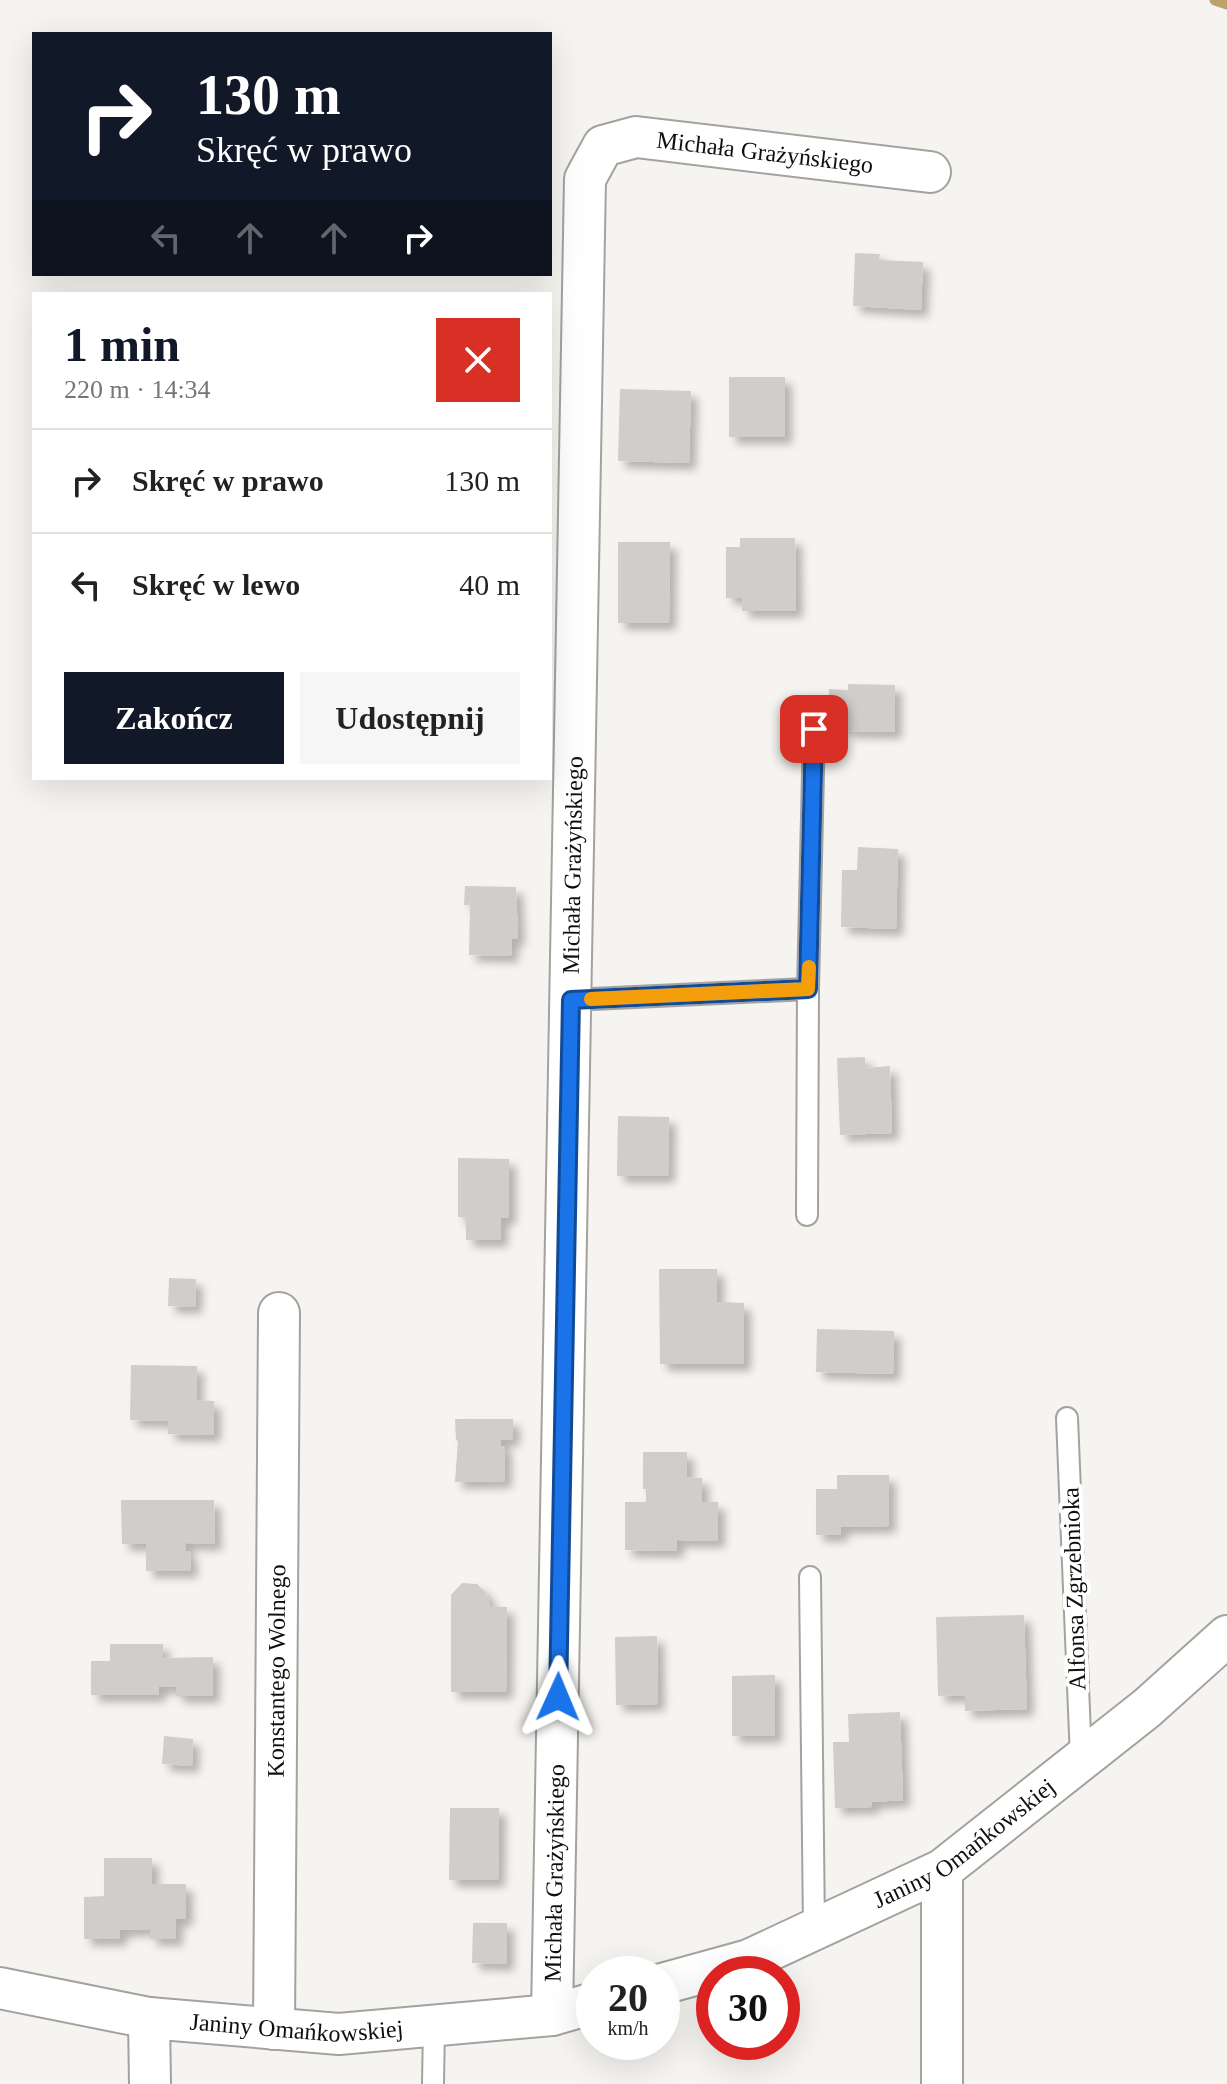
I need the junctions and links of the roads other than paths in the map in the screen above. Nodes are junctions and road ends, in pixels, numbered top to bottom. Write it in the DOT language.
graph roads {
  1 [pos="930,172"];
  2 [pos="814,729"];
  3 [pos="808,989"];
  4 [pos="571,1000"];
  5 [pos="807,1215"];
  6 [pos="279,1313"];
  7 [pos="1067,1418"];
  8 [pos="810,1577"];
  9 [pos="1227,1636"];
  10 [pos="1081,1759"];
  11 [pos="942,1870"];
  12 [pos="814,1929"];
  13 [pos="680,1979"];
  14 [pos="0,1988"];
  15 [pos="576,2008"];
  16 [pos="552,2015"];
  17 [pos="149,2018"];
  18 [pos="434,2026"];
  19 [pos="274,2029"];
  20 [pos="150,2084"];
  21 [pos="433,2084"];
  22 [pos="942,2084"];
  1 -- 4 [label="street, Michała Grażyńskiego"];
  2 -- 3 [label="lane"];
  3 -- 4 [label="lane"];
  3 -- 5 [label="lane"];
  4 -- 16 [label="street, Michała Grażyńskiego"];
  6 -- 19 [label="street, Konstantego Wolnego"];
  7 -- 10 [label="lane, Alfonsa Zgrzebnioka"];
  8 -- 12 [label="lane"];
  9 -- 10 [label="street, Janiny Omańkowskiej"];
  10 -- 11 [label="street, Janiny Omańkowskiej"];
  11 -- 12 [label="street, Janiny Omańkowskiej"];
  11 -- 22 [label="street"];
  12 -- 13 [label="street, Janiny Omańkowskiej"];
  14 -- 17 [label="street, Janiny Omańkowskiej"];
  15 -- 16 [label="street, Janiny Omańkowskiej"];
  16 -- 18 [label="street, Janiny Omańkowskiej"];
  17 -- 19 [label="street, Janiny Omańkowskiej"];
  17 -- 20 [label="street"];
  18 -- 19 [label="street, Janiny Omańkowskiej"];
  18 -- 21 [label="lane"];
}
